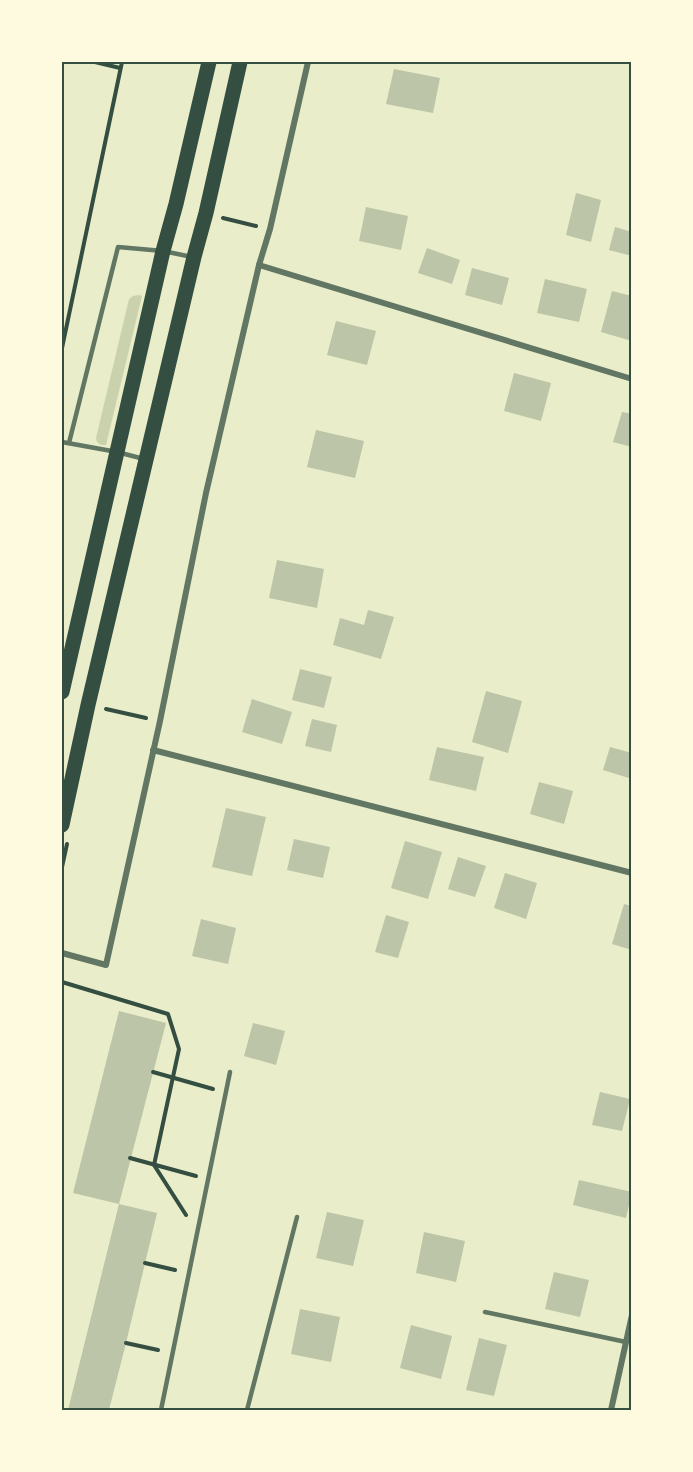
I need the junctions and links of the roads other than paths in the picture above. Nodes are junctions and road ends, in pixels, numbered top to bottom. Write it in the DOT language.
graph roads {
  1 [pos="208,62"];
  2 [pos="240,62"];
  3 [pos="308,62"];
  4 [pos="163,251"];
  5 [pos="194,257"];
  6 [pos="259,265"];
  7 [pos="632,379"];
  8 [pos="62,442"];
  9 [pos="69,443"];
  10 [pos="117,452"];
  11 [pos="147,460"];
  12 [pos="62,692"];
  13 [pos="153,750"];
  14 [pos="64,804"];
  15 [pos="62,825"];
  16 [pos="632,873"];
  17 [pos="62,953"];
  18 [pos="230,1072"];
  19 [pos="297,1217"];
  20 [pos="485,1312"];
  21 [pos="632,1315"];
  22 [pos="626,1342"];
  23 [pos="161,1410"];
  24 [pos="247,1410"];
  25 [pos="611,1410"];
  1 -- 4 [label="main road"];
  2 -- 5 [label="main road"];
  3 -- 6 [label="street"];
  4 -- 5 [label="lane"];
  4 -- 9 [label="lane"];
  4 -- 10 [label="main road"];
  5 -- 11 [label="main road"];
  6 -- 7 [label="street"];
  6 -- 13 [label="street"];
  8 -- 9 [label="lane"];
  9 -- 10 [label="lane"];
  10 -- 11 [label="lane"];
  10 -- 12 [label="main road"];
  11 -- 14 [label="main road"];
  13 -- 16 [label="street"];
  13 -- 17 [label="street"];
  14 -- 15 [label="main road"];
  18 -- 23 [label="lane"];
  19 -- 24 [label="lane"];
  20 -- 22 [label="lane"];
  21 -- 22 [label="street"];
  22 -- 25 [label="street"];
}
